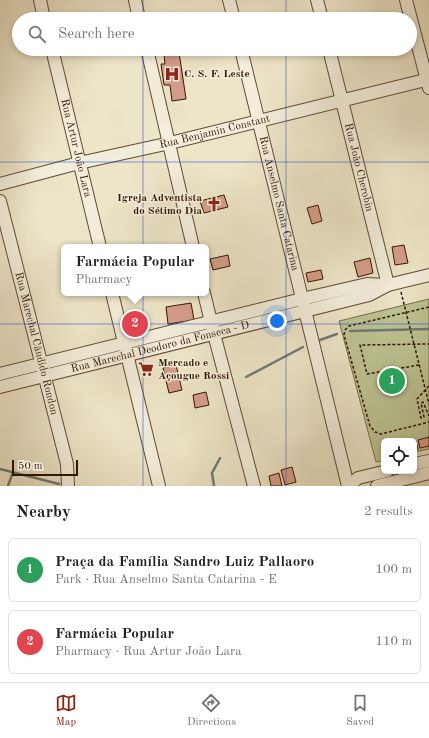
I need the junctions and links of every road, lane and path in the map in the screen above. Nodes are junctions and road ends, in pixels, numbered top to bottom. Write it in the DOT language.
graph roads {
  1 [pos="40,0"];
  2 [pos="135,0"];
  3 [pos="229,0"];
  4 [pos="317,0"];
  5 [pos="406,0"];
  6 [pos="43,12"];
  7 [pos="138,12"];
  8 [pos="232,12"];
  9 [pos="320,12"];
  10 [pos="409,12"];
  11 [pos="417,41"];
  12 [pos="54,56"];
  13 [pos="149,56"];
  14 [pos="243,56"];
  15 [pos="331,56"];
  16 [pos="428,82"];
  17 [pos="342,100"];
  18 [pos="259,121"];
  19 [pos="170,144"];
  20 [pos="79,163"];
  21 [pos="0,184"];
  22 [pos="0,201"];
  23 [pos="99,244"];
  24 [pos="192,244"];
  25 [pos="429,274"];
  26 [pos="393,283"];
  27 [pos="113,296"];
  28 [pos="205,296"];
  29 [pos="304,305"];
  30 [pos="429,307"];
  31 [pos="406,313"];
  32 [pos="211,322"];
  33 [pos="214,334"];
  34 [pos="124,343"];
  35 [pos="414,344"];
  36 [pos="429,344"];
  37 [pos="127,355"];
  38 [pos="420,365"];
  39 [pos="43,370"];
  40 [pos="0,374"];
  41 [pos="429,386"];
  42 [pos="0,387"];
  43 [pos="426,390"];
  44 [pos="429,404"];
  45 [pos="429,416"];
  46 [pos="429,422"];
  47 [pos="429,461"];
  48 [pos="417,463"];
  49 [pos="381,472"];
  50 [pos="429,473"];
  51 [pos="402,479"];
  52 [pos="68,486"];
  53 [pos="159,486"];
  54 [pos="254,486"];
  55 [pos="348,486"];
  56 [pos="378,486"];
  1 -- 6 [label="street"];
  2 -- 7 [label="street"];
  3 -- 8 [label="street"];
  4 -- 9 [label="street"];
  5 -- 10 [label="street"];
  11 -- 16 [label="street"];
  12 -- 20 [label="street, Rua Artur João Lara"];
  13 -- 19 [label="street"];
  14 -- 18 [label="street, Rua Anselmo Santa Catarina"];
  15 -- 17 [label="street, Rua João Cherobin"];
  16 -- 17 [label="street, Rua Benjamin Constant"];
  17 -- 18 [label="street, Rua Benjamin Constant"];
  17 -- 26 [label="street, Rua João Cherobin"];
  18 -- 19 [label="street, Rua Benjamin Constant"];
  18 -- 29 [label="street, Rua Anselmo Santa Catarina"];
  19 -- 20 [label="street, Rua Benjamin Constant"];
  19 -- 24 [label="street"];
  20 -- 21 [label="street, Rua Benjamin Constant"];
  20 -- 23 [label="street, Rua Artur João Lara"];
  22 -- 39 [label="street, Rua Marechal Cândido Rondon"];
  25 -- 26 [label="street, Rua Marechal Deodoro da Fonseca - D"];
  26 -- 29 [label="street, Rua Marechal Deodoro da Fonseca - D"];
  26 -- 31 [label="path"];
  27 -- 34 [label="street"];
  28 -- 32 [label="street"];
  29 -- 32 [label="street, Rua Marechal Deodoro da Fonseca - D"];
  29 -- 33 [label="street, Rua Marechal Deodoro da Fonseca - D"];
  29 -- 55 [label="street, Rua Anselmo Santa Catarina"];
  30 -- 31 [label="path"];
  31 -- 35 [label="path"];
  31 -- 46 [label="path"];
  32 -- 33 [label="street"];
  32 -- 34 [label="street, Rua Marechal Deodoro da Fonseca - D"];
  33 -- 37 [label="street, Rua Marechal Deodoro da Fonseca - D"];
  33 -- 54 [label="street"];
  34 -- 37 [label="street"];
  34 -- 39 [label="street, Rua Marechal Deodoro da Fonseca - D"];
  35 -- 36 [label="path"];
  35 -- 38 [label="path"];
  35 -- 38 [label="path"];
  37 -- 39 [label="street, Rua Marechal Deodoro da Fonseca - D"];
  37 -- 53 [label="street"];
  38 -- 43 [label="path"];
  39 -- 40 [label="street, Rua Marechal Deodoro da Fonseca - D"];
  39 -- 42 [label="street, Rua Marechal Deodoro da Fonseca - D"];
  39 -- 52 [label="street, Rua Marechal Cândido Rondon"];
  41 -- 43 [label="path"];
  43 -- 44 [label="path"];
  43 -- 45 [label="path"];
  47 -- 48 [label="street"];
  49 -- 55 [label="street"];
  50 -- 51 [label="street"];
  51 -- 56 [label="street"];
}
